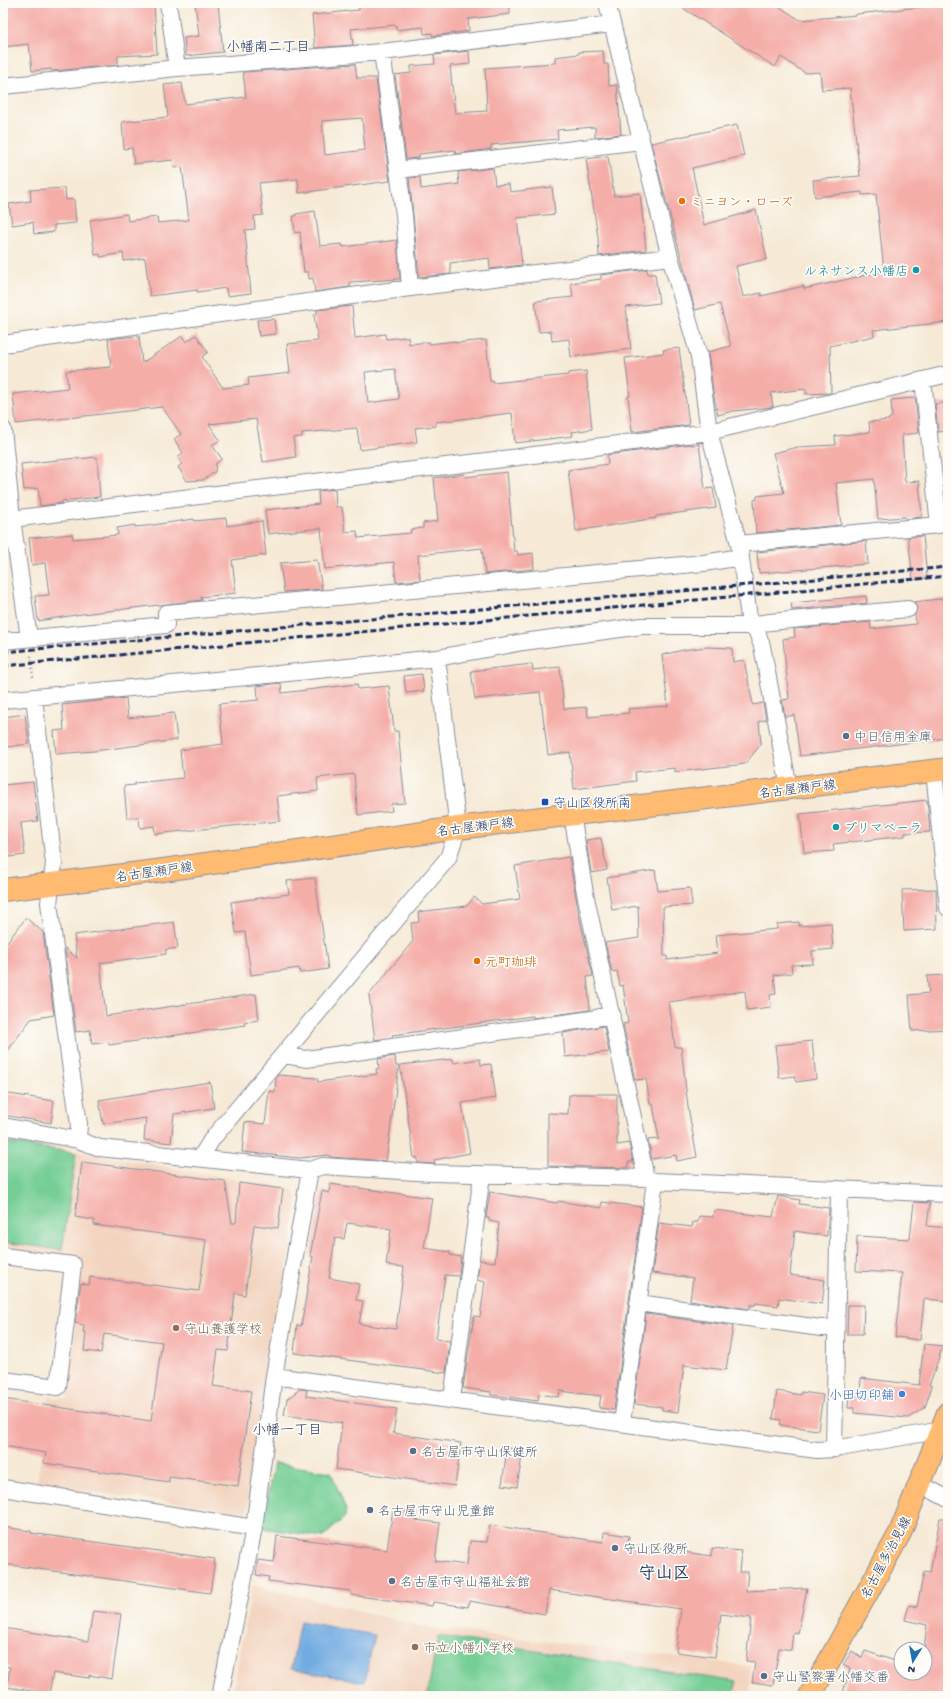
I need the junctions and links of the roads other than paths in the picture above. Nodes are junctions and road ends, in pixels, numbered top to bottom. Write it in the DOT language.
graph roads {
  1 [pos="168,3"];
  2 [pos="607,3"];
  3 [pos="612,24"];
  4 [pos="382,52"];
  5 [pos="177,68"];
  6 [pos="3,86"];
  7 [pos="641,141"];
  8 [pos="398,170"];
  9 [pos="670,257"];
  10 [pos="410,288"];
  11 [pos="3,344"];
  12 [pos="948,374"];
  13 [pos="923,380"];
  14 [pos="3,429"];
  15 [pos="709,432"];
  16 [pos="941,478"];
  17 [pos="8,520"];
  18 [pos="740,550"];
  19 [pos="908,609"];
  20 [pos="750,625"];
  21 [pos="29,638"];
  22 [pos="3,641"];
  23 [pos="437,658"];
  24 [pos="34,698"];
  25 [pos="3,700"];
  26 [pos="941,770"];
  27 [pos="789,788"];
  28 [pos="572,814"];
  29 [pos="458,828"];
  30 [pos="52,884"];
  31 [pos="3,890"];
  32 [pos="948,908"];
  33 [pos="612,1014"];
  34 [pos="284,1055"];
  35 [pos="3,1126"];
  36 [pos="78,1140"];
  37 [pos="201,1157"];
  38 [pos="310,1170"];
  39 [pos="482,1175"];
  40 [pos="650,1179"];
  41 [pos="839,1190"];
  42 [pos="948,1194"];
  43 [pos="3,1256"];
  44 [pos="638,1303"];
  45 [pos="835,1328"];
  46 [pos="274,1376"];
  47 [pos="3,1380"];
  48 [pos="452,1399"];
  49 [pos="945,1422"];
  50 [pos="622,1423"];
  51 [pos="834,1449"];
  52 [pos="920,1484"];
  53 [pos="3,1488"];
  54 [pos="948,1499"];
  55 [pos="254,1528"];
  56 [pos="220,1696"];
  57 [pos="810,1696"];
  1 -- 5 [label="street"];
  2 -- 3 [label="street"];
  3 -- 4 [label="street"];
  3 -- 7 [label="street"];
  4 -- 5 [label="street"];
  4 -- 8 [label="street"];
  5 -- 6 [label="street"];
  7 -- 8 [label="street"];
  7 -- 9 [label="street"];
  8 -- 10 [label="street"];
  9 -- 10 [label="street"];
  9 -- 15 [label="street"];
  10 -- 11 [label="street"];
  12 -- 13 [label="street"];
  13 -- 15 [label="street"];
  13 -- 16 [label="street"];
  14 -- 17 [label="street"];
  15 -- 17 [label="street"];
  15 -- 18 [label="street"];
  16 -- 18 [label="street"];
  17 -- 21 [label="street"];
  18 -- 20 [label="street"];
  18 -- 21 [label="street"];
  19 -- 20 [label="street"];
  20 -- 23 [label="street"];
  20 -- 27 [label="street"];
  21 -- 22 [label="street"];
  23 -- 24 [label="street"];
  23 -- 29 [label="street"];
  24 -- 25 [label="street"];
  24 -- 30 [label="street"];
  26 -- 27 [label="main road, 名古屋瀬戸線"];
  26 -- 32 [label="street"];
  27 -- 28 [label="main road, 名古屋瀬戸線"];
  28 -- 29 [label="main road, 名古屋瀬戸線"];
  28 -- 33 [label="street"];
  29 -- 30 [label="main road, 名古屋瀬戸線"];
  29 -- 34 [label="street"];
  30 -- 31 [label="main road, 名古屋瀬戸線"];
  30 -- 36 [label="street"];
  33 -- 34 [label="street"];
  33 -- 40 [label="street"];
  34 -- 37 [label="street"];
  35 -- 36 [label="street"];
  36 -- 37 [label="street"];
  37 -- 38 [label="street"];
  38 -- 39 [label="street"];
  38 -- 46 [label="street"];
  39 -- 40 [label="street"];
  39 -- 48 [label="street"];
  40 -- 41 [label="street"];
  40 -- 44 [label="street"];
  41 -- 42 [label="street"];
  41 -- 45 [label="street"];
  43 -- 47 [label="street"];
  44 -- 45 [label="street"];
  44 -- 50 [label="street"];
  45 -- 51 [label="street"];
  46 -- 48 [label="street"];
  46 -- 55 [label="street"];
  48 -- 50 [label="street"];
  49 -- 51 [label="street"];
  49 -- 52 [label="main road, 名古屋多治見線"];
  50 -- 51 [label="street"];
  52 -- 54 [label="street"];
  52 -- 57 [label="main road, 名古屋多治見線"];
  53 -- 55 [label="street"];
  55 -- 56 [label="street"];
}
